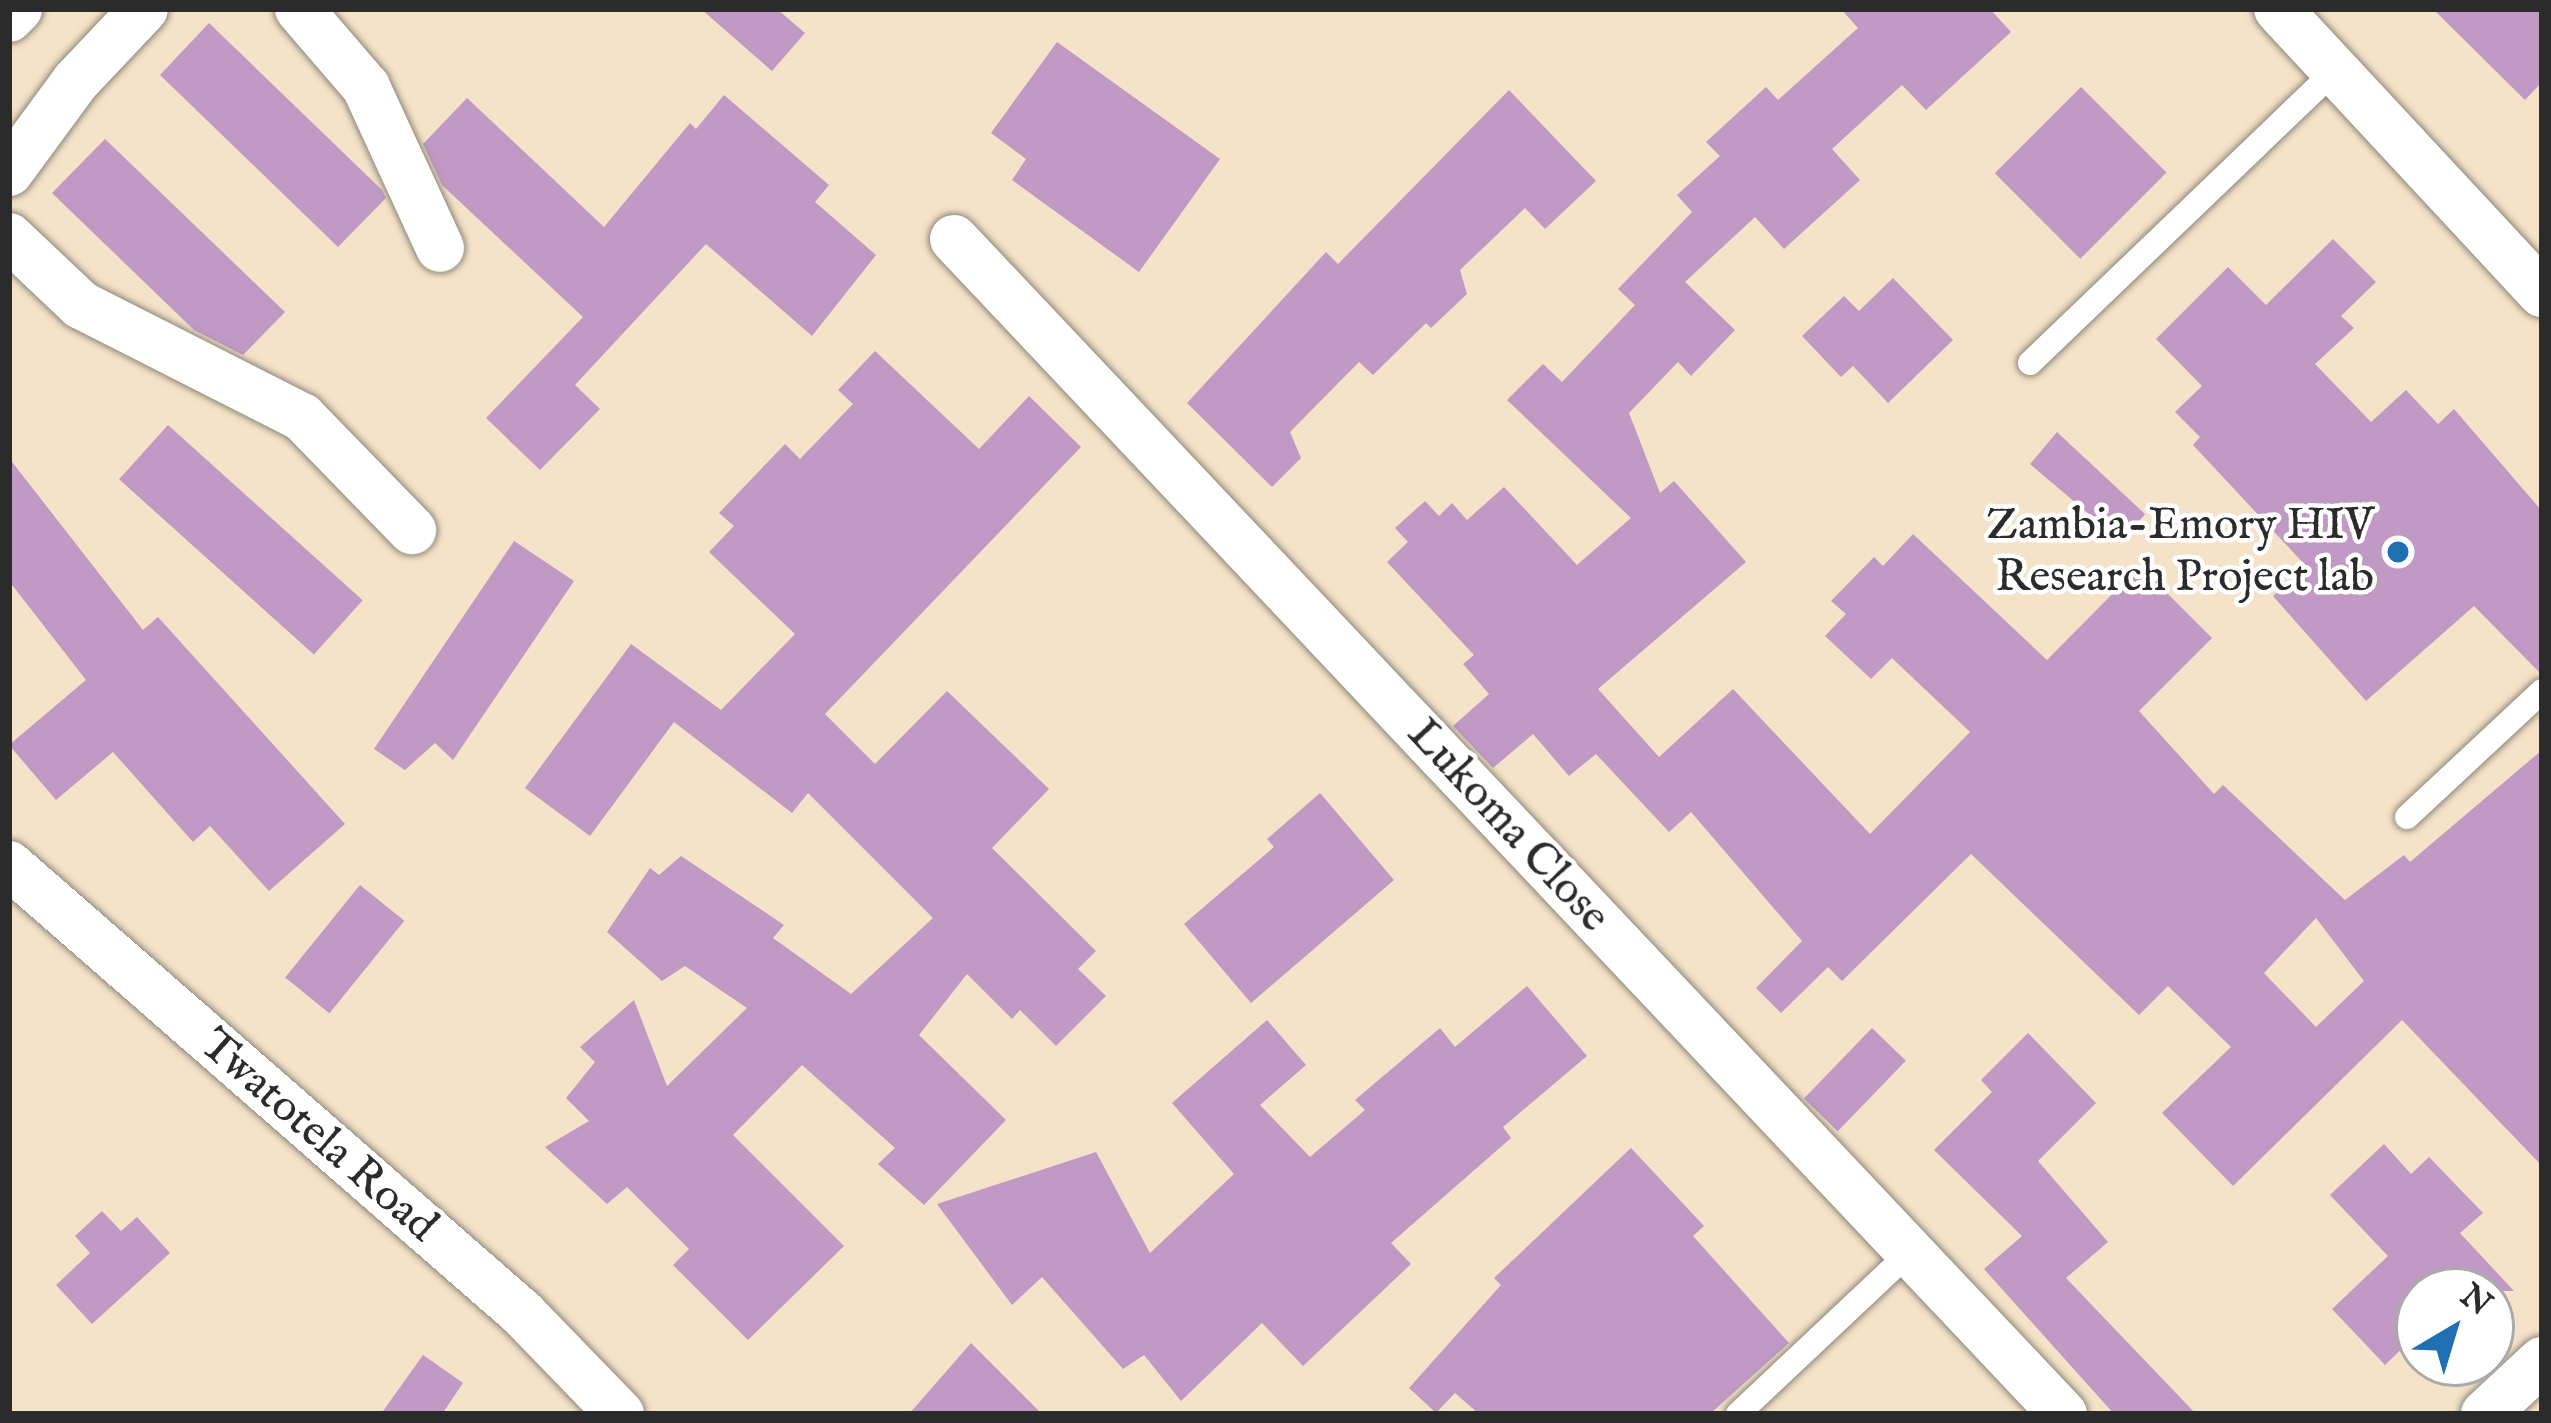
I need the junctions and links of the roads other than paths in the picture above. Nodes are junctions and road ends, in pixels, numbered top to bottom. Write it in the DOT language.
graph roads {
  1 [pos="18,9"];
  2 [pos="144,9"];
  3 [pos="299,9"];
  4 [pos="2278,9"];
  5 [pos="9,18"];
  6 [pos="2336,70"];
  7 [pos="9,172"];
  8 [pos="9,237"];
  9 [pos="954,239"];
  10 [pos="440,248"];
  11 [pos="2542,292"];
  12 [pos="2030,363"];
  13 [pos="412,530"];
  14 [pos="2542,691"];
  15 [pos="2407,818"];
  16 [pos="9,865"];
  17 [pos="1910,1252"];
  18 [pos="2542,1361"];
  19 [pos="620,1414"];
  20 [pos="1738,1414"];
  21 [pos="2063,1414"];
  22 [pos="2485,1414"];
  1 -- 5 [label="street"];
  2 -- 7 [label="street"];
  3 -- 10 [label="street"];
  4 -- 6 [label="street"];
  6 -- 11 [label="street"];
  6 -- 12 [label="lane"];
  8 -- 13 [label="street"];
  9 -- 17 [label="street, Lukoma Close"];
  14 -- 15 [label="lane"];
  16 -- 19 [label="street, Twatotela Road"];
  17 -- 20 [label="lane"];
  17 -- 21 [label="street, Lukoma Close"];
  18 -- 22 [label="street"];
}
